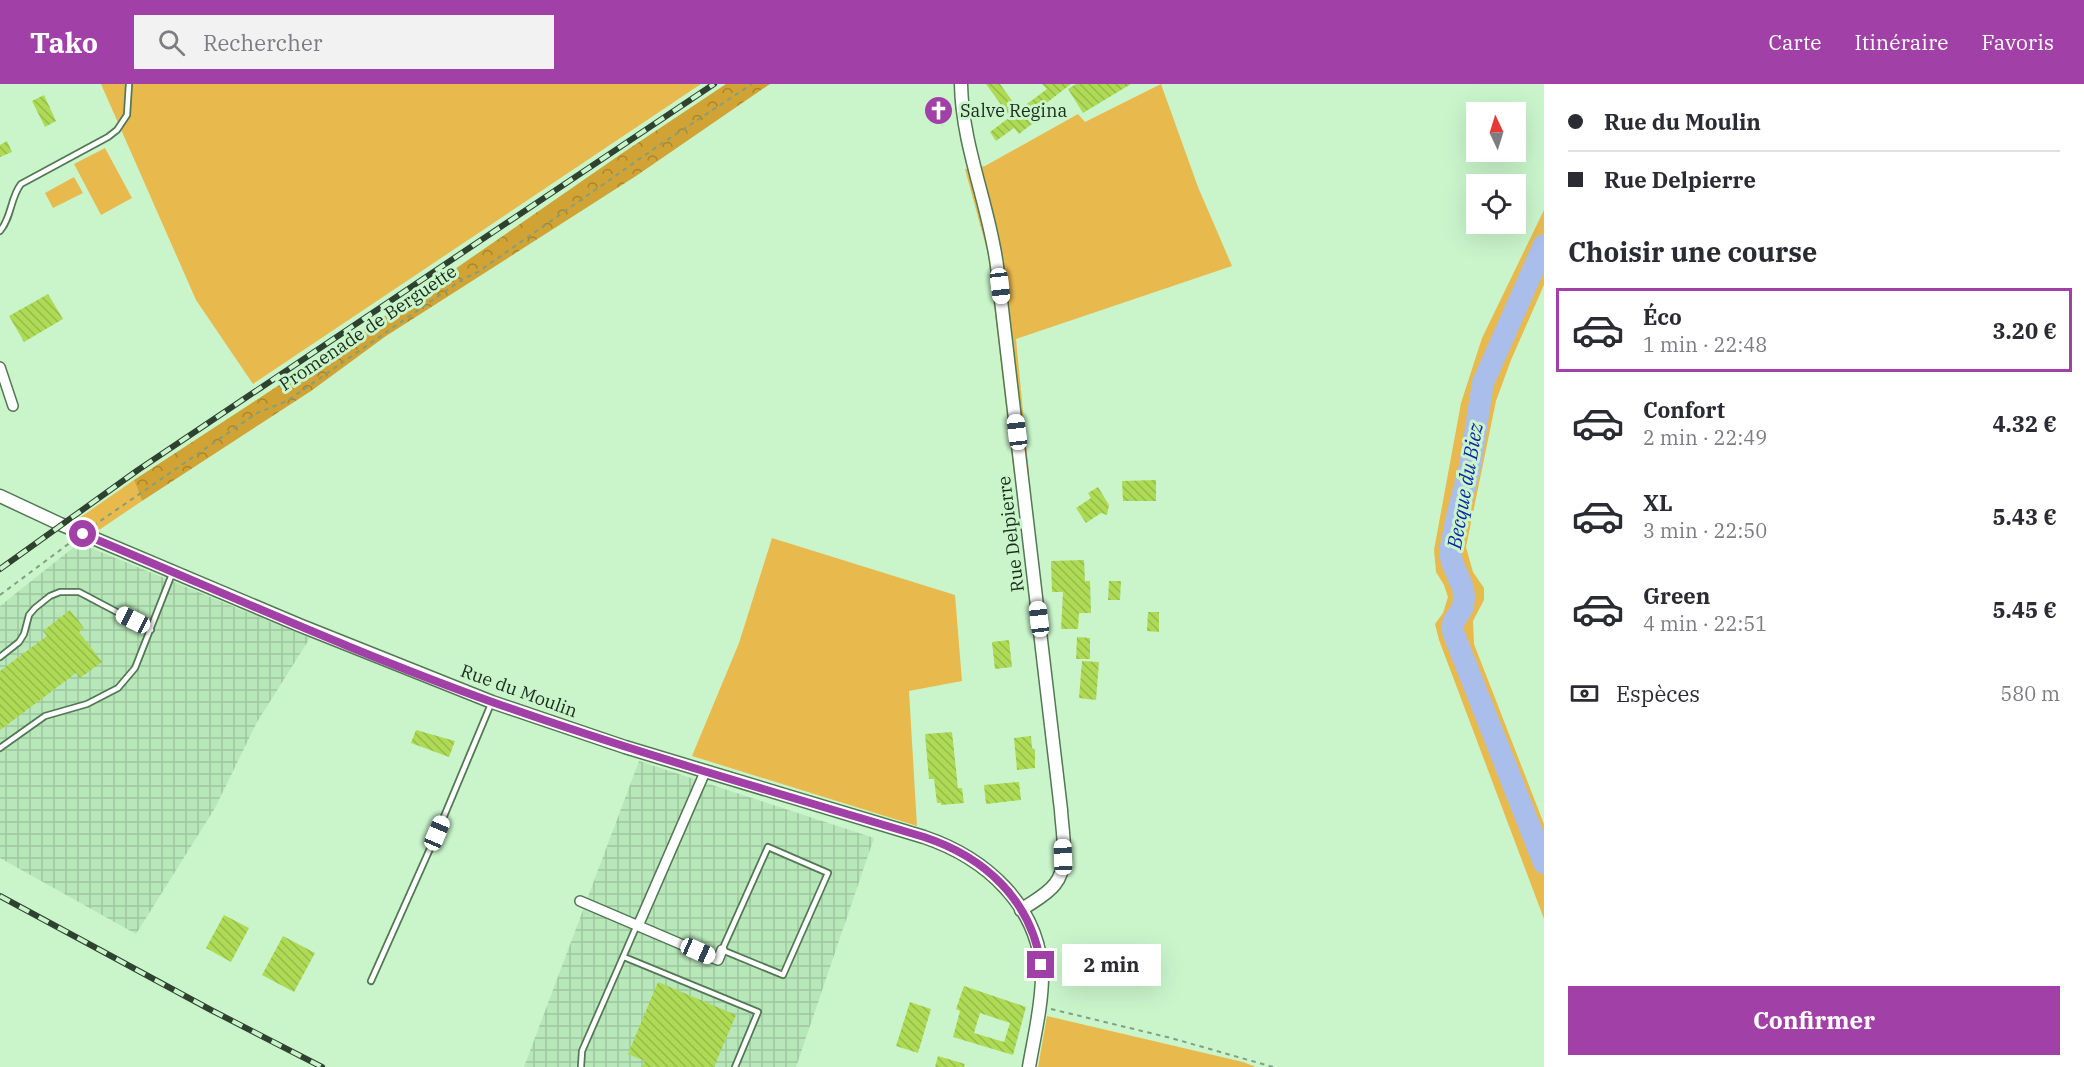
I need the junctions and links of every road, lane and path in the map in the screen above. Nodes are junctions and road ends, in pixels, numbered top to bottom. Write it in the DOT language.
graph roads {
  1 [pos="129,84"];
  2 [pos="752,84"];
  3 [pos="961,84"];
  4 [pos="0,231"];
  5 [pos="0,367"];
  6 [pos="13,406"];
  7 [pos="0,496"];
  8 [pos="83,534"];
  9 [pos="173,572"];
  10 [pos="0,595"];
  11 [pos="151,630"];
  12 [pos="0,657"];
  13 [pos="492,702"];
  14 [pos="0,748"];
  15 [pos="705,772"];
  16 [pos="580,901"];
  17 [pos="1021,910"];
  18 [pos="638,925"];
  19 [pos="723,950"];
  20 [pos="624,957"];
  21 [pos="371,981"];
  22 [pos="1039,1007"];
  23 [pos="581,1067"];
  24 [pos="735,1067"];
  25 [pos="1029,1067"];
  26 [pos="1273,1067"];
  1 -- 4 [label="lane"];
  2 -- 8 [label="path, Promenade de Berguette"];
  3 -- 17 [label="street, Rue Delpierre"];
  5 -- 6 [label="street"];
  7 -- 8 [label="street, Rue du Moulin"];
  8 -- 9 [label="street, Rue du Moulin"];
  8 -- 10 [label="path, Promenade de Berguette"];
  9 -- 11 [label="lane"];
  9 -- 13 [label="street, Rue du Moulin"];
  11 -- 12 [label="lane"];
  11 -- 14 [label="lane"];
  13 -- 15 [label="street, Rue du Moulin"];
  13 -- 21 [label="lane"];
  15 -- 17 [label="street, Rue du Moulin"];
  15 -- 18 [label="street"];
  16 -- 18 [label="street"];
  17 -- 22 [label="street"];
  18 -- 19 [label="street"];
  18 -- 20 [label="lane"];
  19 -- 19 [label="lane"];
  20 -- 23 [label="lane"];
  20 -- 24 [label="lane"];
  22 -- 25 [label="street"];
  22 -- 26 [label="path"];
}
